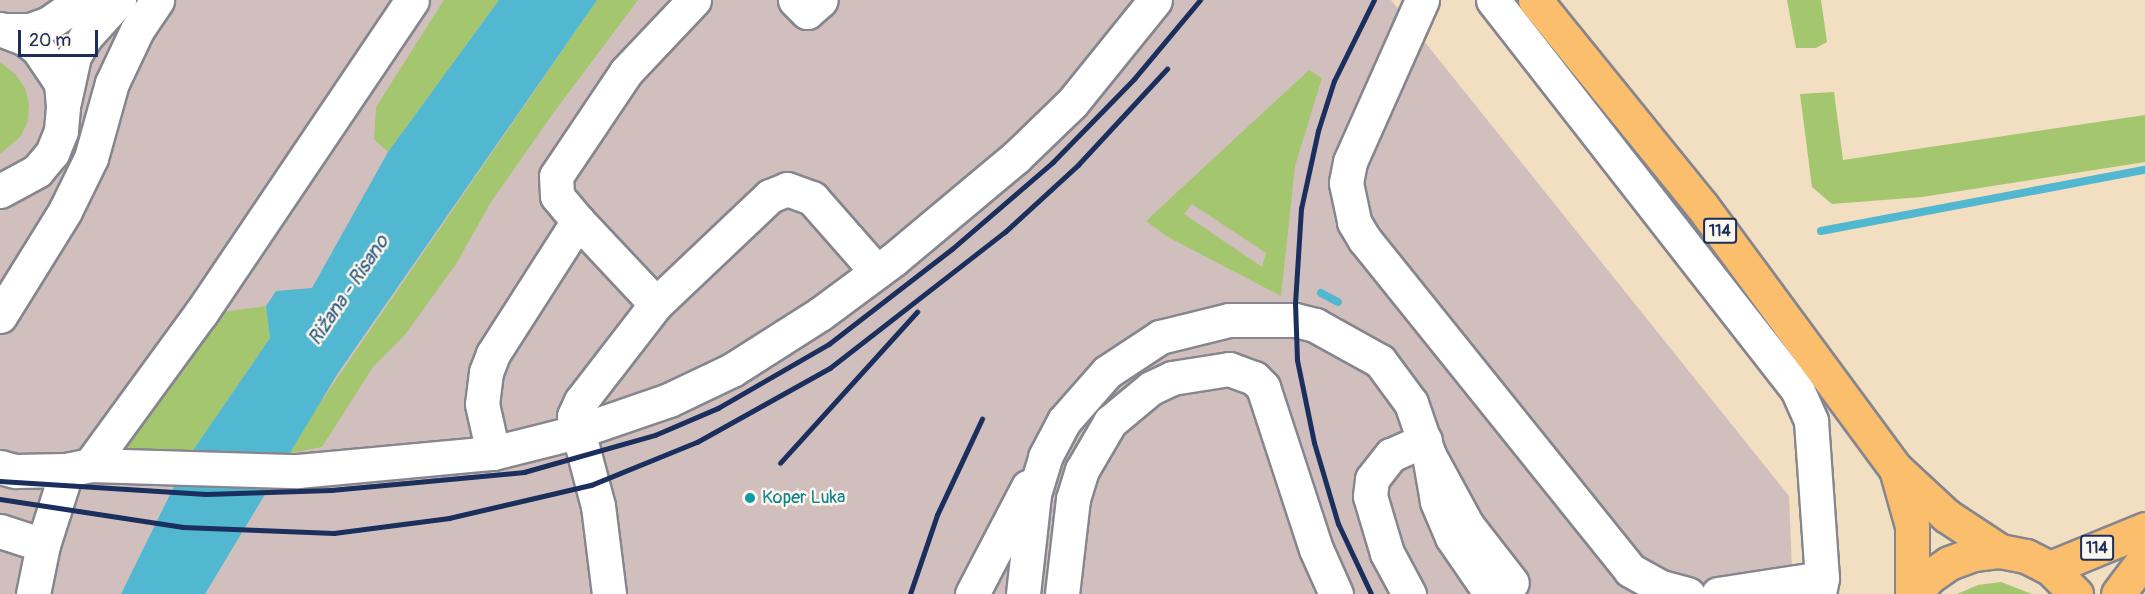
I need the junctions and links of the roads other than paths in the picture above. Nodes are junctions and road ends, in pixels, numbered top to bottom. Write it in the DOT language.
graph roads {
  1 [pos="82,0"];
  2 [pos="119,0"];
  3 [pos="157,0"];
  4 [pos="412,0"];
  5 [pos="694,0"];
  6 [pos="795,0"];
  7 [pos="821,0"];
  8 [pos="1155,0"];
  9 [pos="1422,0"];
  10 [pos="1493,0"];
  11 [pos="1535,0"];
  12 [pos="2,29"];
  13 [pos="63,107"];
  14 [pos="0,191"];
  15 [pos="578,221"];
  16 [pos="877,272"];
  17 [pos="656,304"];
  18 [pos="0,316"];
  19 [pos="576,432"];
  20 [pos="1427,447"];
  21 [pos="493,453"];
  22 [pos="1045,457"];
  23 [pos="0,467"];
  24 [pos="88,467"];
  25 [pos="1896,469"];
  26 [pos="2145,529"];
  27 [pos="0,531"];
  28 [pos="43,545"];
  29 [pos="2000,551"];
  30 [pos="2145,558"];
  31 [pos="2050,568"];
  32 [pos="1821,586"];
  33 [pos="1501,588"];
  34 [pos="33,594"];
  35 [pos="609,594"];
  36 [pos="972,594"];
  37 [pos="1023,594"];
  38 [pos="1062,594"];
  39 [pos="1336,594"];
  40 [pos="1410,594"];
  41 [pos="1688,594"];
  42 [pos="1718,594"];
  43 [pos="1914,594"];
  44 [pos="2076,594"];
  45 [pos="2118,594"];
  1 -- 12 [label="street"];
  2 -- 13 [label="street"];
  3 -- 18 [label="street"];
  4 -- 24 [label="street"];
  5 -- 15 [label="street"];
  6 -- 7 [label="street"];
  8 -- 16 [label="street"];
  9 -- 41 [label="street"];
  10 -- 32 [label="street"];
  11 -- 25 [label="main road, 114"];
  12 -- 13 [label="street"];
  13 -- 14 [label="street"];
  15 -- 17 [label="street"];
  15 -- 21 [label="street"];
  16 -- 17 [label="street"];
  16 -- 19 [label="street"];
  17 -- 19 [label="street"];
  19 -- 21 [label="street"];
  19 -- 35 [label="street"];
  20 -- 22 [label="street"];
  20 -- 33 [label="street"];
  20 -- 40 [label="street"];
  21 -- 24 [label="street"];
  22 -- 36 [label="street"];
  22 -- 37 [label="street"];
  23 -- 24 [label="street"];
  24 -- 28 [label="street"];
  25 -- 29 [label="main road, 114"];
  25 -- 43 [label="main road, 114"];
  26 -- 31 [label="main road, 114"];
  27 -- 28 [label="street"];
  28 -- 34 [label="street"];
  29 -- 31 [label="main road, 114"];
  29 -- 43 [label="main road, 114"];
  30 -- 45 [label="main road, 114"];
  31 -- 44 [label="main road, 114"];
  32 -- 42 [label="street"];
  38 -- 39 [label="street"];
}
